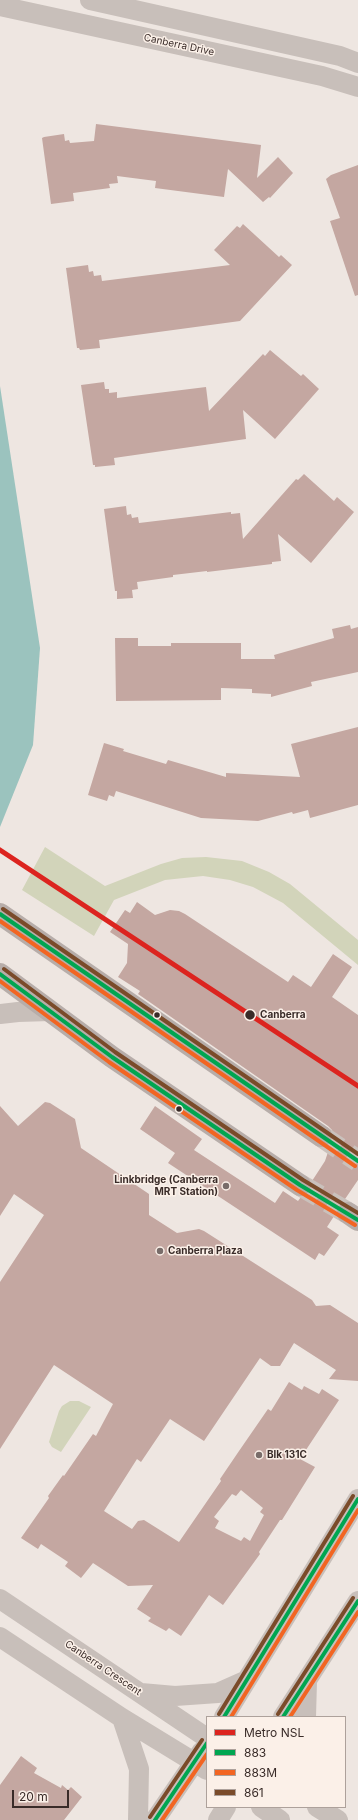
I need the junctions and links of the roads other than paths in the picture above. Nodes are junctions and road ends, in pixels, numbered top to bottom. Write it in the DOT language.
graph roads {
  1 [pos="90,0"];
  2 [pos="0,6"];
  3 [pos="358,63"];
  4 [pos="358,88"];
  5 [pos="2,915"];
  6 [pos="0,974"];
  7 [pos="50,1011"];
  8 [pos="0,1014"];
  9 [pos="321,1136"];
  10 [pos="300,1185"];
  11 [pos="358,1499"];
  12 [pos="0,1599"];
  13 [pos="358,1600"];
  14 [pos="0,1637"];
  15 [pos="246,1681"];
  16 [pos="307,1681"];
  17 [pos="140,1693"];
  18 [pos="225,1716"];
  19 [pos="284,1716"];
  20 [pos="306,1716"];
  21 [pos="122,1718"];
  22 [pos="206,1737"];
  23 [pos="206,1747"];
  24 [pos="201,1766"];
  25 [pos="225,1808"];
  26 [pos="262,1808"];
  27 [pos="138,1820"];
  28 [pos="155,1820"];
  29 [pos="218,1820"];
  30 [pos="280,1820"];
  1 -- 3 [label="street"];
  2 -- 4 [label="street, Canberra Drive"];
  5 -- 9 [label="main road"];
  6 -- 7 [label="main road"];
  7 -- 8 [label="street"];
  7 -- 10 [label="main road"];
  11 -- 15 [label="street"];
  12 -- 17 [label="street, Canberra Crescent"];
  13 -- 16 [label="street"];
  14 -- 21 [label="street"];
  15 -- 17 [label="street"];
  15 -- 18 [label="street"];
  16 -- 19 [label="street"];
  16 -- 20 [label="street"];
  17 -- 22 [label="street, Canberra Crescent"];
  21 -- 24 [label="street"];
  21 -- 27 [label="street"];
  23 -- 24 [label="street"];
  24 -- 28 [label="street"];
  25 -- 29 [label="street"];
  26 -- 30 [label="street"];
}
